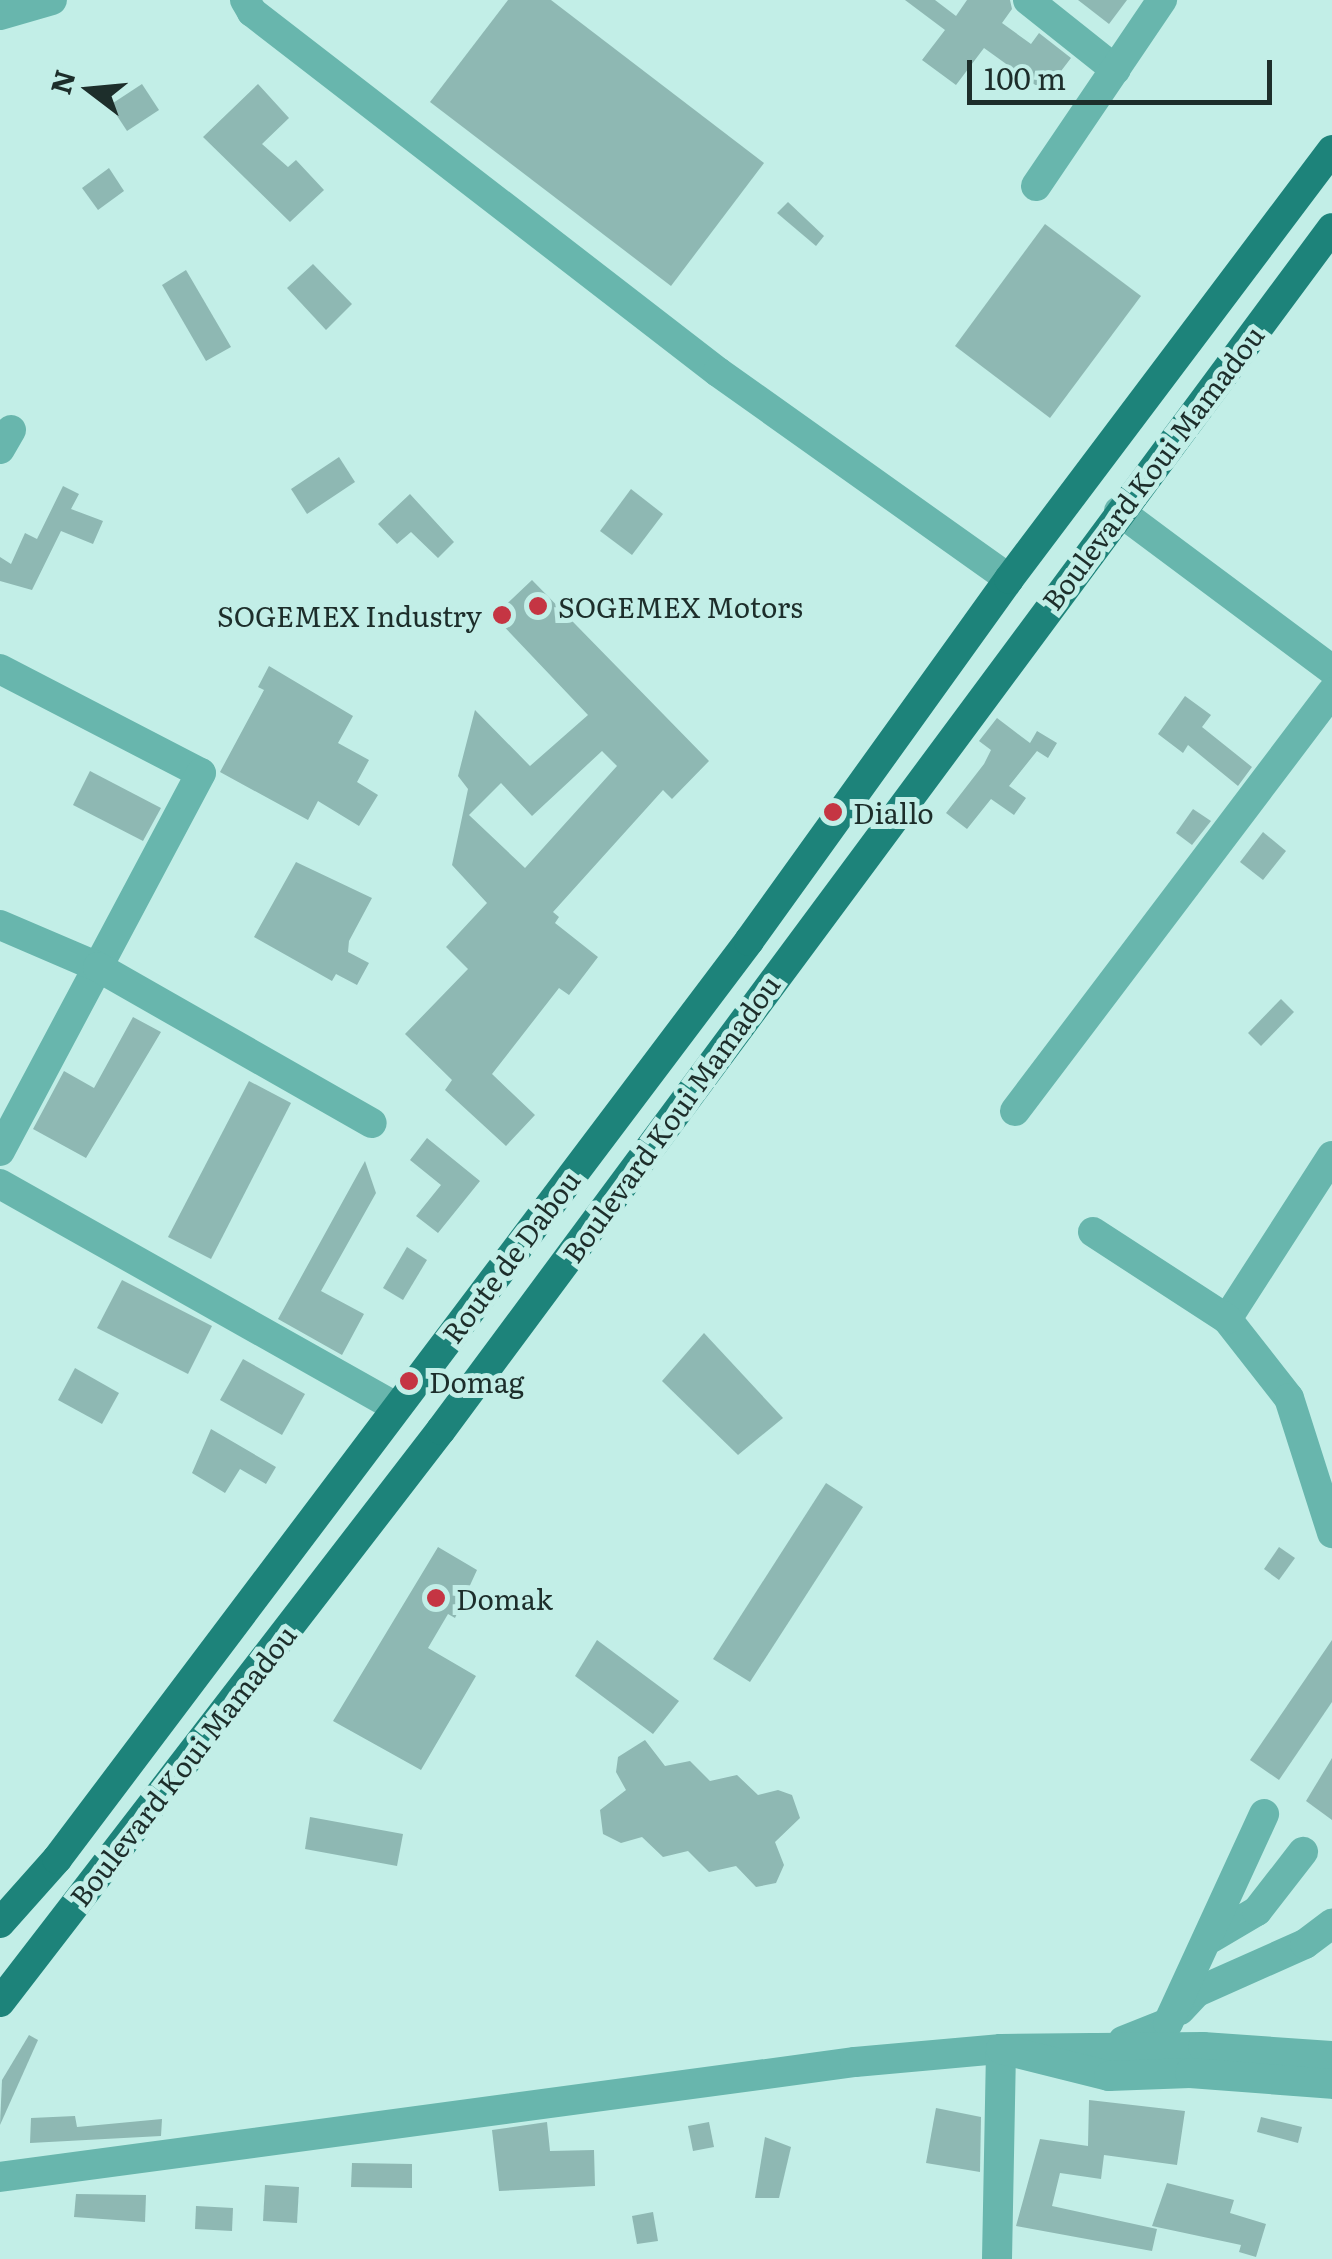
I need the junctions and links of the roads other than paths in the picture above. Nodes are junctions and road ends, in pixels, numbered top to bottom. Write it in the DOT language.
graph roads {
  1 [pos="52,0"];
  2 [pos="245,0"];
  3 [pos="1028,0"];
  4 [pos="1162,0"];
  5 [pos="0,15"];
  6 [pos="1116,70"];
  7 [pos="1332,150"];
  8 [pos="1036,186"];
  9 [pos="1332,228"];
  10 [pos="1119,511"];
  11 [pos="1009,580"];
  12 [pos="0,669"];
  13 [pos="1332,670"];
  14 [pos="1332,692"];
  15 [pos="0,925"];
  16 [pos="98,966"];
  17 [pos="1015,1111"];
  18 [pos="372,1123"];
  19 [pos="0,1151"];
  20 [pos="1332,1156"];
  21 [pos="0,1184"];
  22 [pos="1092,1232"];
  23 [pos="1227,1319"];
  24 [pos="396,1407"];
  25 [pos="1332,1532"];
  26 [pos="1264,1814"];
  27 [pos="1303,1852"];
  28 [pos="0,1923"];
  29 [pos="1332,1924"];
  30 [pos="1211,1938"];
  31 [pos="0,2002"];
  32 [pos="1168,2022"];
  33 [pos="1112,2046"];
  34 [pos="1002,2049"];
  35 [pos="1332,2056"];
  36 [pos="1332,2084"];
  37 [pos="0,2178"];
  38 [pos="997,2259"];
  1 -- 5 [label="street"];
  2 -- 11 [label="street"];
  3 -- 6 [label="street"];
  4 -- 6 [label="street"];
  6 -- 8 [label="street"];
  7 -- 11 [label="main road, Boulevard Koui Mamadou"];
  9 -- 10 [label="main road, Boulevard Koui Mamadou"];
  10 -- 13 [label="street"];
  10 -- 31 [label="main road, Boulevard Koui Mamadou"];
  11 -- 24 [label="main road, Route de Dabou"];
  12 -- 16 [label="street"];
  14 -- 17 [label="street"];
  15 -- 16 [label="street"];
  16 -- 18 [label="street"];
  16 -- 19 [label="street"];
  20 -- 23 [label="street"];
  21 -- 24 [label="street"];
  22 -- 23 [label="street"];
  23 -- 25 [label="street"];
  24 -- 28 [label="main road, Route de Dabou"];
  26 -- 30 [label="street"];
  27 -- 30 [label="street"];
  29 -- 32 [label="street"];
  30 -- 32 [label="street"];
  32 -- 33 [label="street"];
  33 -- 34 [label="street"];
  33 -- 35 [label="street"];
  34 -- 36 [label="street"];
  34 -- 37 [label="street"];
  34 -- 38 [label="street"];
}
